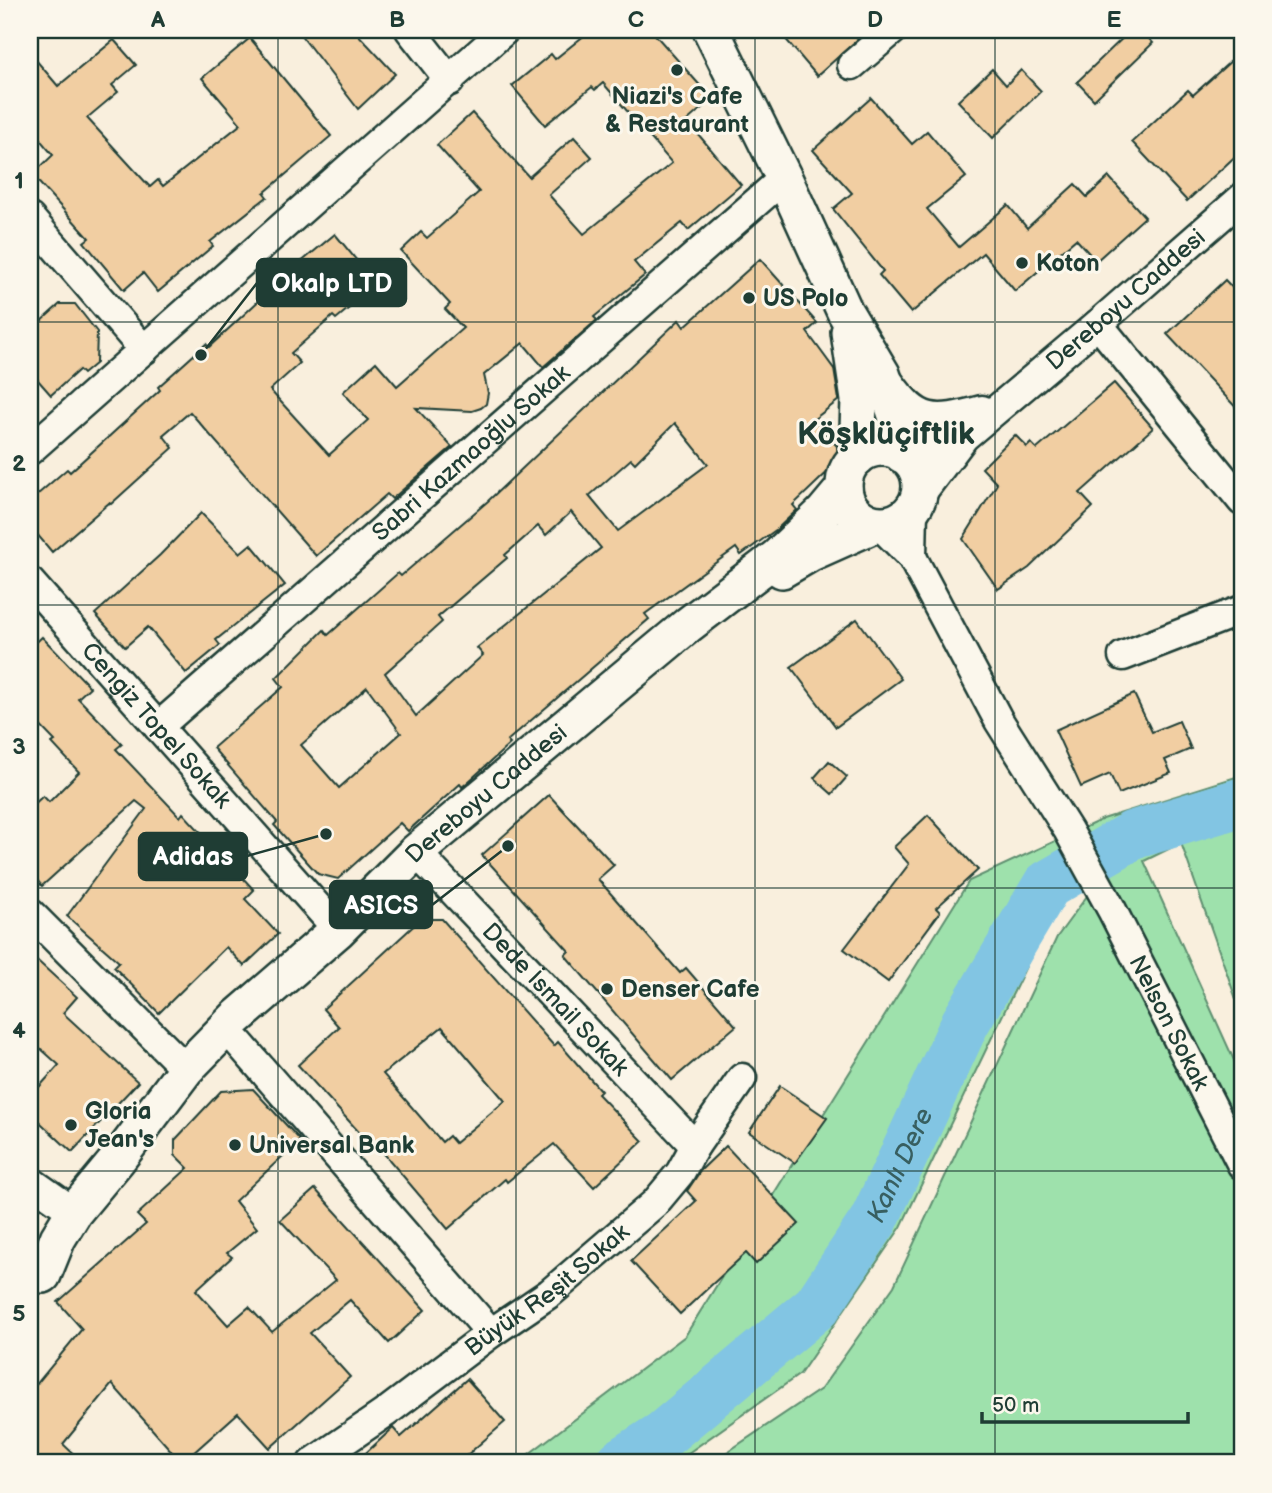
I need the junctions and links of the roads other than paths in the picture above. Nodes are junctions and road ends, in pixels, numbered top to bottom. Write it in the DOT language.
graph roads {
  1 [pos="410,30"];
  2 [pos="505,30"];
  3 [pos="712,30"];
  4 [pos="893,30"];
  5 [pos="852,65"];
  6 [pos="450,81"];
  7 [pos="784,178"];
  8 [pos="1242,198"];
  9 [pos="30,218"];
  10 [pos="845,312"];
  11 [pos="1098,324"];
  12 [pos="144,350"];
  13 [pos="879,369"];
  14 [pos="1009,400"];
  15 [pos="982,410"];
  16 [pos="30,450"];
  17 [pos="904,456"];
  18 [pos="851,473"];
  19 [pos="1240,494"];
  20 [pos="915,503"];
  21 [pos="878,524"];
  22 [pos="912,557"];
  23 [pos="30,582"];
  24 [pos="1242,610"];
  25 [pos="688,625"];
  26 [pos="1123,656"];
  27 [pos="158,727"];
  28 [pos="416,852"];
  29 [pos="30,913"];
  30 [pos="338,930"];
  31 [pos="291,972"];
  32 [pos="239,1043"];
  33 [pos="186,1069"];
  34 [pos="742,1078"];
  35 [pos="695,1146"];
  36 [pos="1242,1165"];
  37 [pos="30,1181"];
  38 [pos="74,1212"];
  39 [pos="36,1286"];
  40 [pos="491,1333"];
  41 [pos="312,1463"];
  1 -- 6 [label="street"];
  2 -- 6 [label="street"];
  3 -- 7 [label="main road"];
  4 -- 5 [label="street"];
  6 -- 12 [label="street"];
  7 -- 10 [label="main road"];
  7 -- 27 [label="street, Sabri Kazmaoğlu Sokak"];
  8 -- 11 [label="street, Dereboyu Caddesi"];
  9 -- 12 [label="street"];
  10 -- 13 [label="main road"];
  10 -- 18 [label="main road"];
  11 -- 14 [label="street, Dereboyu Caddesi"];
  11 -- 19 [label="street"];
  12 -- 16 [label="street"];
  13 -- 15 [label="street"];
  13 -- 17 [label="main road"];
  14 -- 15 [label="street, Dereboyu Caddesi"];
  14 -- 20 [label="street, Dereboyu Caddesi"];
  15 -- 17 [label="street, Dereboyu Caddesi"];
  17 -- 18 [label="main road"];
  17 -- 20 [label="main road"];
  18 -- 21 [label="main road"];
  18 -- 25 [label="main road, Dereboyu Caddesi"];
  20 -- 21 [label="main road"];
  20 -- 22 [label="street"];
  21 -- 22 [label="street"];
  21 -- 25 [label="main road, Dereboyu Caddesi"];
  22 -- 36 [label="street, Nelson Sokak"];
  23 -- 27 [label="street, Cengiz Topel Sokak"];
  24 -- 26 [label="street"];
  25 -- 28 [label="main road, Dereboyu Caddesi"];
  27 -- 30 [label="street, Cengiz Topel Sokak"];
  28 -- 30 [label="main road, Dereboyu Caddesi"];
  28 -- 35 [label="street, Dede İsmail Sokak"];
  29 -- 33 [label="street"];
  30 -- 31 [label="main road, Dereboyu Caddesi"];
  31 -- 32 [label="main road, Dereboyu Caddesi"];
  31 -- 33 [label="main road, Dereboyu Caddesi"];
  32 -- 39 [label="main road, Dereboyu Caddesi"];
  32 -- 40 [label="street"];
  33 -- 38 [label="main road, Dereboyu Caddesi"];
  34 -- 35 [label="street, Büyük Reşit Sokak"];
  35 -- 40 [label="street, Büyük Reşit Sokak"];
  37 -- 38 [label="street"];
  38 -- 39 [label="main road, Dereboyu Caddesi"];
  40 -- 41 [label="street, Büyük Reşit Sokak"];
}
